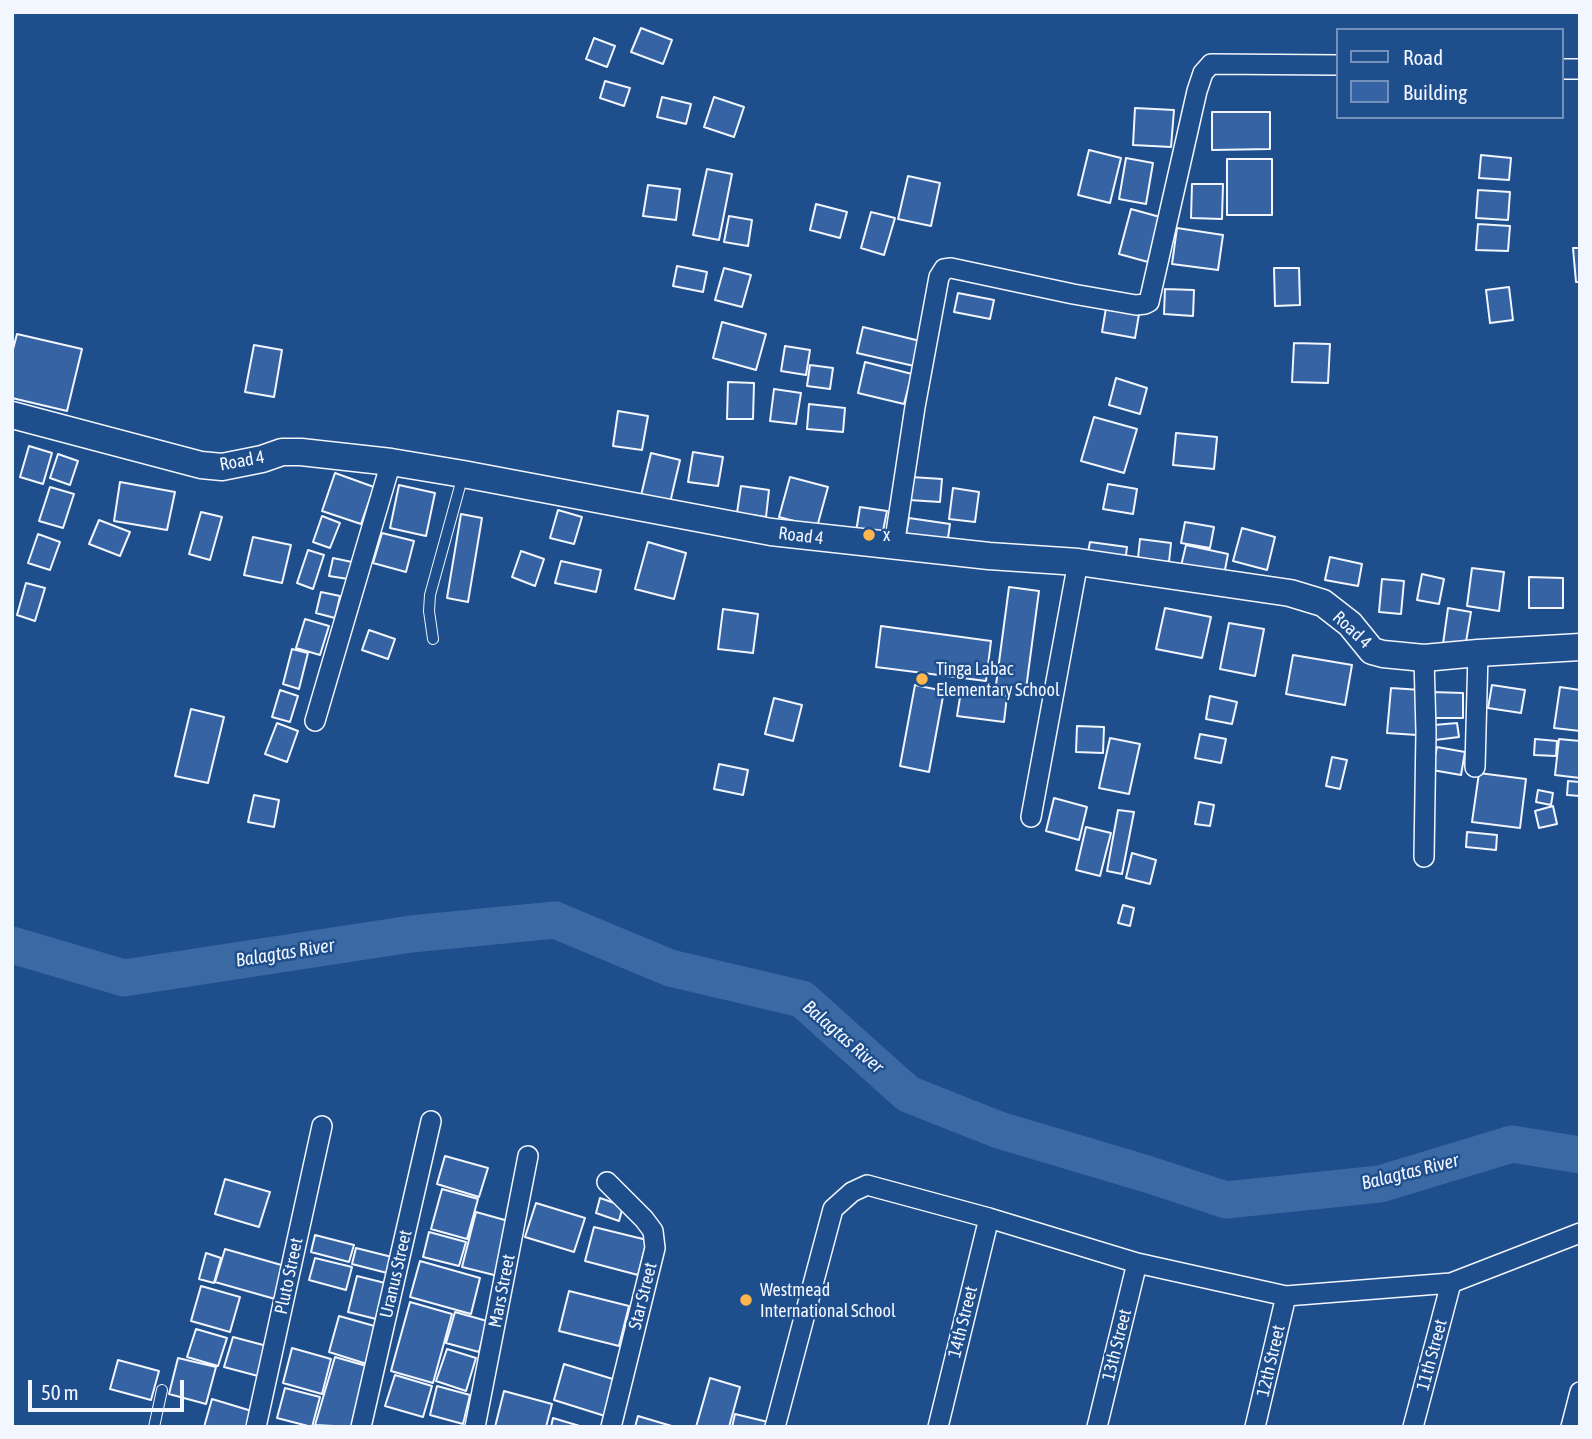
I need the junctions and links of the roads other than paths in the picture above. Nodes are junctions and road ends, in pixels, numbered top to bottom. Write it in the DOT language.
graph roads {
  1 [pos="1336,65"];
  2 [pos="12,415"];
  3 [pos="391,463"];
  4 [pos="463,474"];
  5 [pos="894,546"];
  6 [pos="1078,562"];
  7 [pos="433,639"];
  8 [pos="1580,647"];
  9 [pos="1478,653"];
  10 [pos="1424,658"];
  11 [pos="315,721"];
  12 [pos="1475,767"];
  13 [pos="1031,817"];
  14 [pos="1424,857"];
  15 [pos="431,1121"];
  16 [pos="322,1126"];
  17 [pos="528,1156"];
  18 [pos="607,1182"];
  19 [pos="989,1218"];
  20 [pos="1580,1233"];
  21 [pos="1137,1263"];
  22 [pos="1451,1283"];
  23 [pos="1286,1296"];
  24 [pos="162,1390"];
  25 [pos="1580,1392"];
  26 [pos="153,1427"];
  27 [pos="256,1427"];
  28 [pos="361,1427"];
  29 [pos="475,1427"];
  30 [pos="611,1427"];
  31 [pos="775,1427"];
  32 [pos="938,1427"];
  33 [pos="1097,1427"];
  34 [pos="1255,1427"];
  35 [pos="1413,1427"];
  36 [pos="1571,1427"];
  1 -- 5 [label="street"];
  2 -- 3 [label="street, Road 4"];
  3 -- 4 [label="street, Road 4"];
  3 -- 11 [label="street"];
  4 -- 5 [label="street, Road 4"];
  4 -- 7 [label="lane"];
  5 -- 6 [label="street, Road 4"];
  6 -- 10 [label="street, Road 4"];
  6 -- 13 [label="street"];
  8 -- 9 [label="street, Road 4"];
  9 -- 10 [label="street, Road 4"];
  9 -- 12 [label="street"];
  10 -- 14 [label="street"];
  15 -- 28 [label="street, Uranus Street"];
  16 -- 27 [label="street, Pluto Street"];
  17 -- 29 [label="street, Mars Street"];
  18 -- 30 [label="street, Star Street"];
  19 -- 21 [label="street"];
  19 -- 31 [label="street"];
  19 -- 32 [label="street, 14th Street"];
  20 -- 22 [label="street"];
  21 -- 23 [label="street"];
  21 -- 33 [label="street, 13th Street"];
  22 -- 23 [label="street"];
  22 -- 35 [label="street, 11th Street"];
  23 -- 34 [label="street, 12th Street"];
  24 -- 26 [label="lane"];
  25 -- 36 [label="street"];
}
